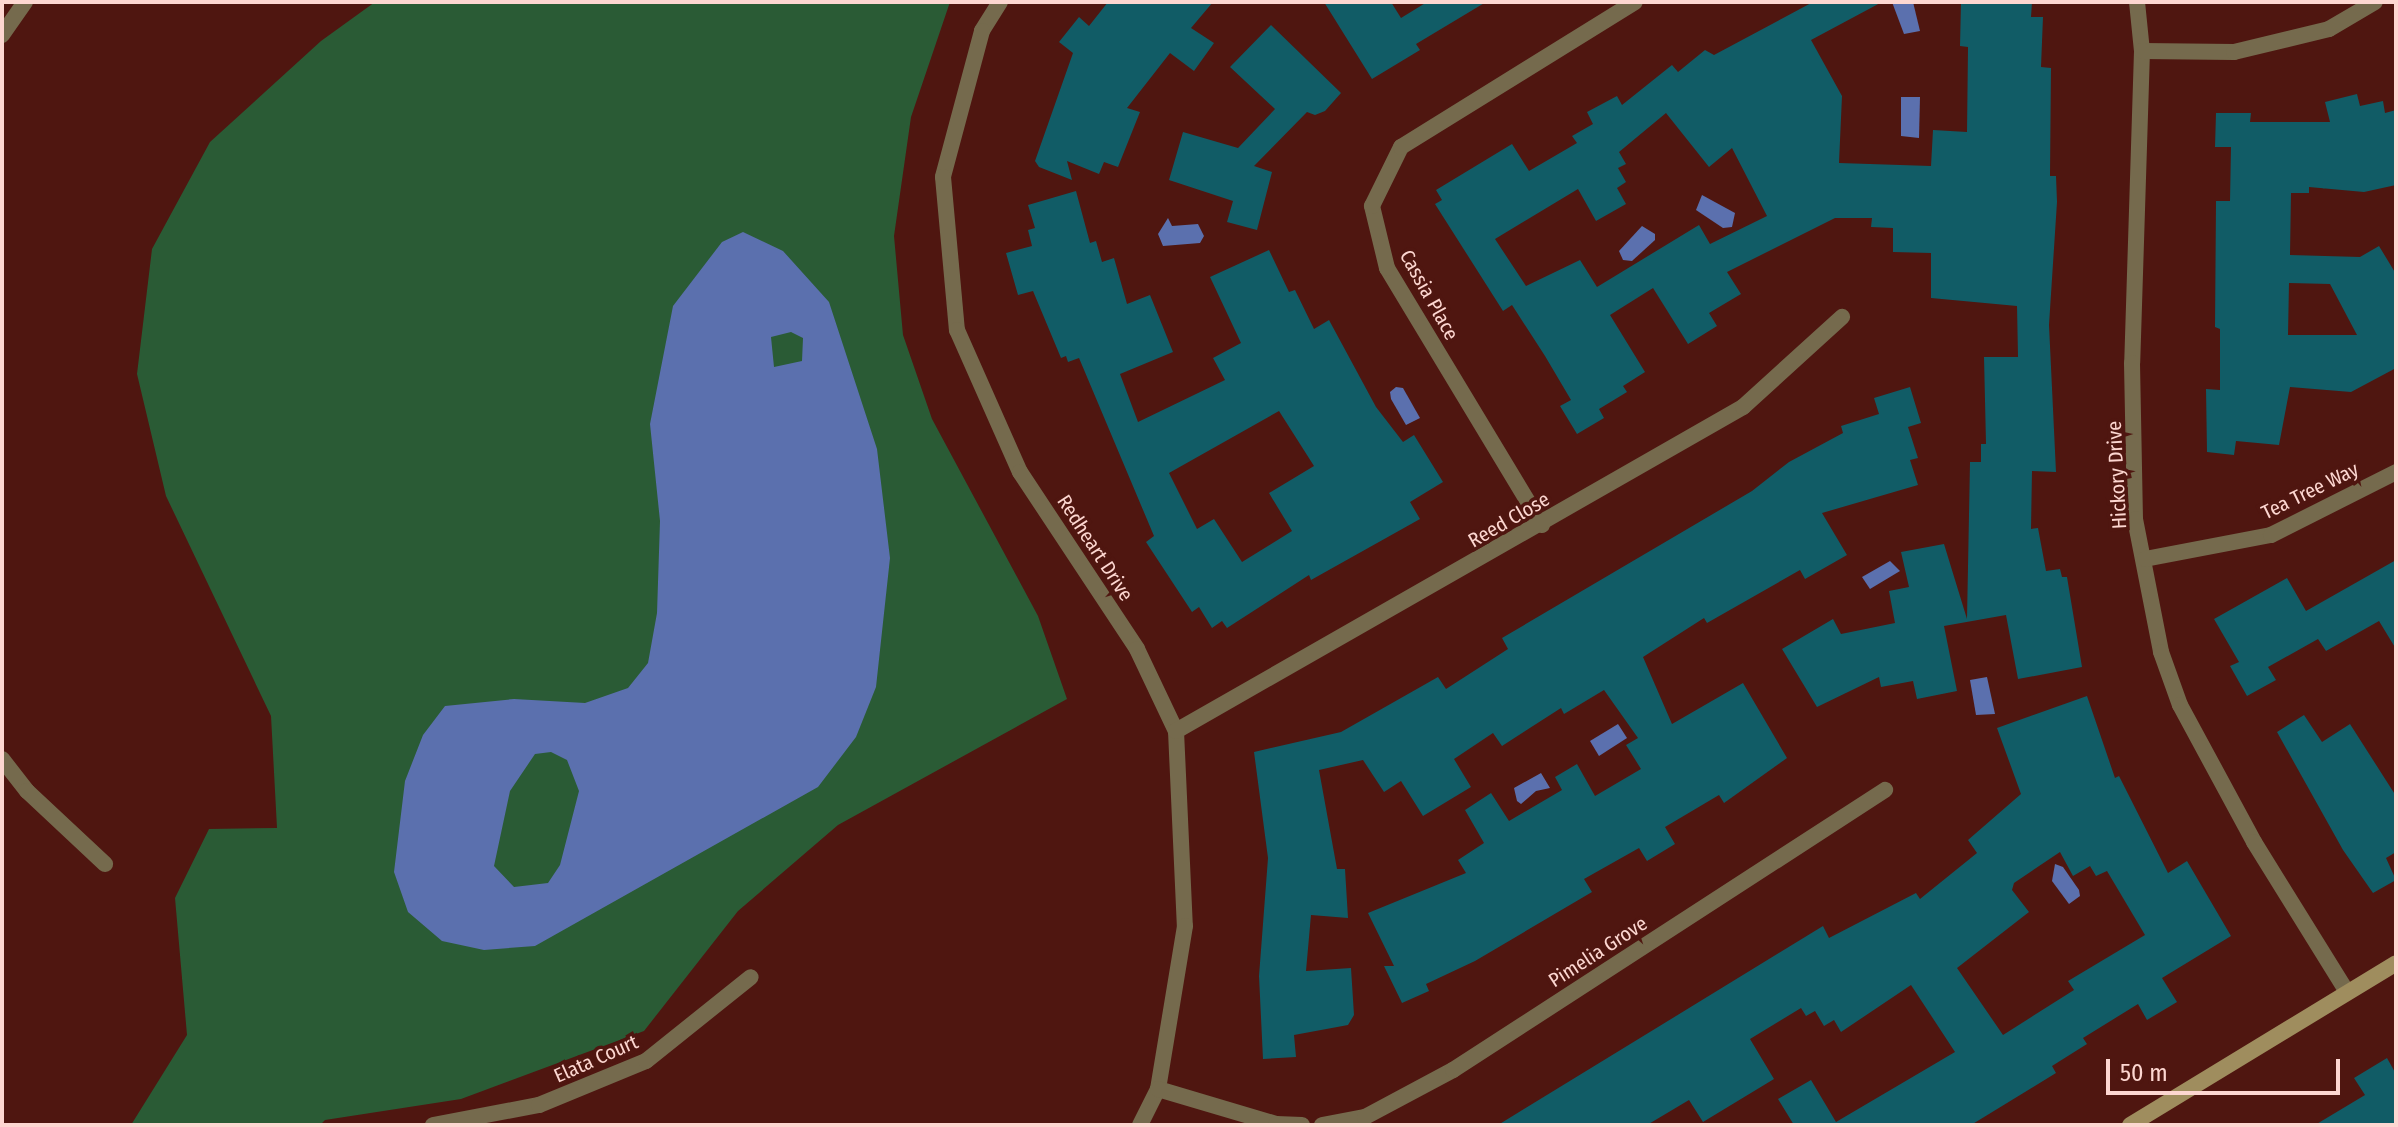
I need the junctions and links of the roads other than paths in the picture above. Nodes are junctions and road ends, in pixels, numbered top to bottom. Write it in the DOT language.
graph roads {
  1 [pos="25,2"];
  2 [pos="1000,2"];
  3 [pos="1635,2"];
  4 [pos="2137,2"];
  5 [pos="2375,2"];
  6 [pos="2,35"];
  7 [pos="2142,51"];
  8 [pos="1842,317"];
  9 [pos="2396,472"];
  10 [pos="1542,525"];
  11 [pos="2145,559"];
  12 [pos="1176,731"];
  13 [pos="2,759"];
  14 [pos="1885,790"];
  15 [pos="105,864"];
  16 [pos="2396,963"];
  17 [pos="751,977"];
  18 [pos="2347,992"];
  19 [pos="1158,1089"];
  20 [pos="2155,1118"];
  21 [pos="433,1125"];
  22 [pos="1140,1125"];
  23 [pos="1302,1125"];
  24 [pos="1322,1125"];
  25 [pos="2130,1125"];
  1 -- 6 [label="street"];
  2 -- 12 [label="street, Redheart Drive"];
  3 -- 10 [label="street, Cassia Place"];
  4 -- 7 [label="street, Hickory Drive"];
  5 -- 7 [label="street"];
  7 -- 11 [label="street, Hickory Drive"];
  8 -- 10 [label="street, Reed Close"];
  9 -- 11 [label="street, Tea Tree Way"];
  10 -- 12 [label="street, Reed Close"];
  11 -- 18 [label="street, Hickory Drive"];
  12 -- 19 [label="street, Redheart Drive"];
  13 -- 15 [label="street"];
  14 -- 24 [label="street, Pimelia Grove"];
  16 -- 18 [label="main road"];
  17 -- 21 [label="street, Elata Court"];
  18 -- 20 [label="main road"];
  19 -- 22 [label="street, Redheart Drive"];
  19 -- 23 [label="street"];
  20 -- 25 [label="main road"];
}
